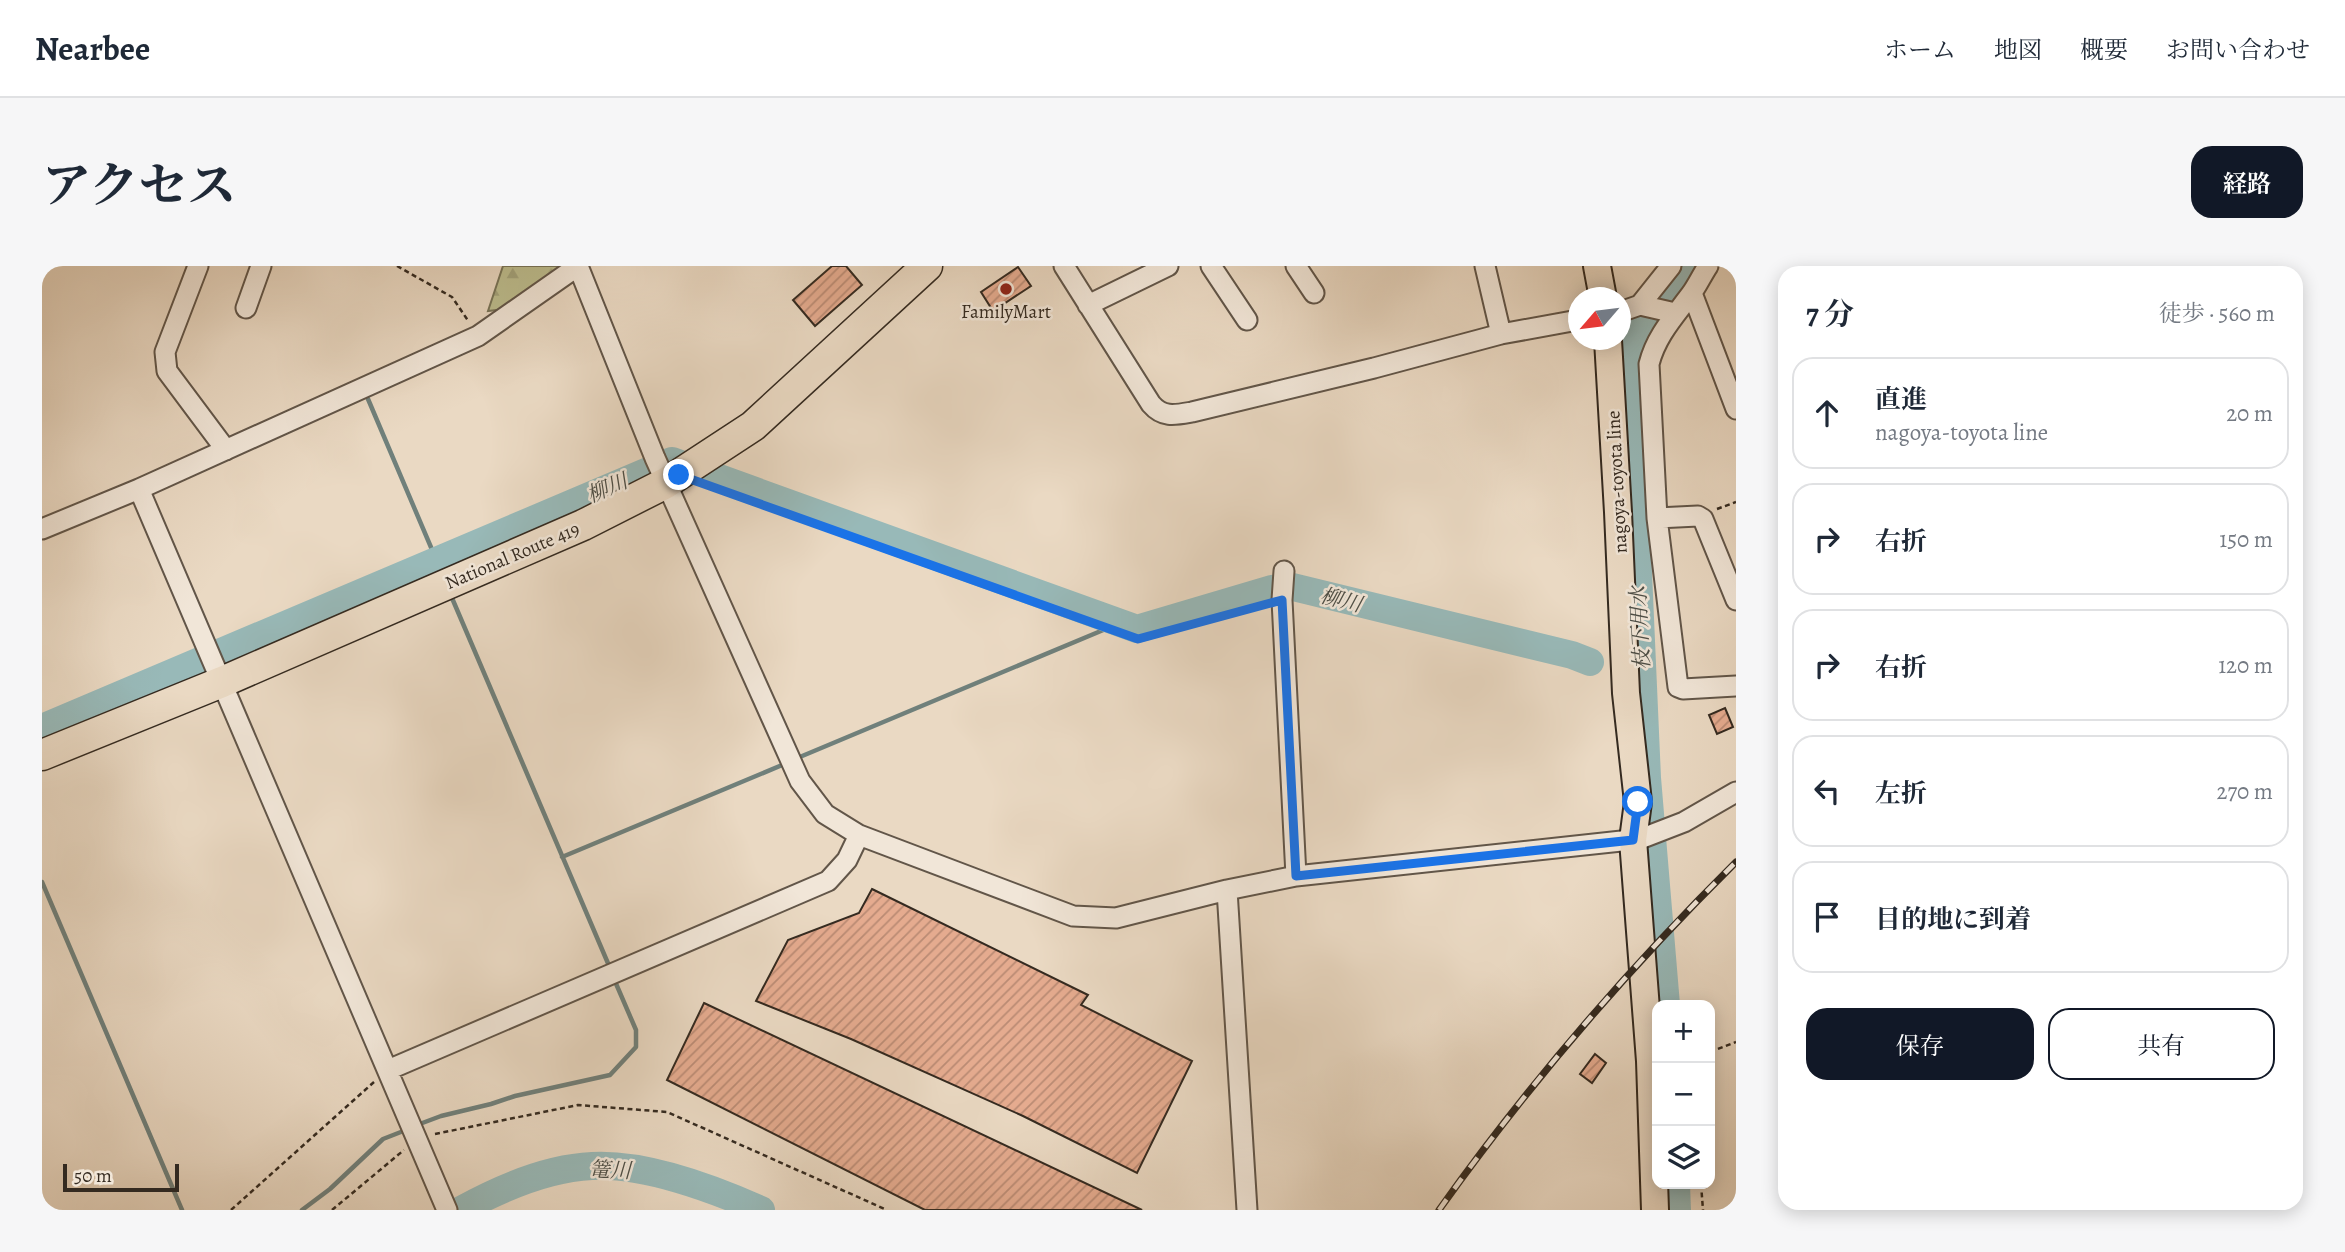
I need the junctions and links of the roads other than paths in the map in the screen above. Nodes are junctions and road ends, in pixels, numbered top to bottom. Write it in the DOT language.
graph roads {
  1 [pos="198,266"];
  2 [pos="261,266"];
  3 [pos="578,266"];
  4 [pos="927,266"];
  5 [pos="1064,266"];
  6 [pos="1168,266"];
  7 [pos="1211,266"];
  8 [pos="1296,266"];
  9 [pos="1485,266"];
  10 [pos="1597,266"];
  11 [pos="1671,266"];
  12 [pos="1708,266"];
  13 [pos="1601,287"];
  14 [pos="1314,293"];
  15 [pos="1692,293"];
  16 [pos="1088,305"];
  17 [pos="1642,305"];
  18 [pos="246,308"];
  19 [pos="1631,308"];
  20 [pos="1669,312"];
  21 [pos="1247,320"];
  22 [pos="1568,322"];
  23 [pos="1501,334"];
  24 [pos="1609,350"];
  25 [pos="1736,409"];
  26 [pos="226,450"];
  27 [pos="675,471"];
  28 [pos="139,489"];
  29 [pos="1657,518"];
  30 [pos="42,529"];
  31 [pos="1284,571"];
  32 [pos="1736,600"];
  33 [pos="219,675"];
  34 [pos="1736,686"];
  35 [pos="42,755"];
  36 [pos="1736,792"];
  37 [pos="859,835"];
  38 [pos="1637,840"];
  39 [pos="1296,876"];
  40 [pos="1227,890"];
  41 [pos="1652,1035"];
  42 [pos="1654,1063"];
  43 [pos="388,1070"];
  44 [pos="447,1210"];
  45 [pos="1247,1210"];
  46 [pos="1655,1210"];
  1 -- 26 [label="street"];
  2 -- 18 [label="street"];
  3 -- 26 [label="street"];
  3 -- 27 [label="street"];
  4 -- 27 [label="highway, National Route 419"];
  5 -- 16 [label="street"];
  6 -- 16 [label="street"];
  7 -- 21 [label="street"];
  8 -- 14 [label="street"];
  9 -- 23 [label="street"];
  10 -- 13 [label="main road"];
  11 -- 17 [label="street"];
  12 -- 15 [label="street"];
  15 -- 20 [label="street"];
  15 -- 25 [label="street"];
  16 -- 23 [label="street"];
  17 -- 19 [label="street"];
  17 -- 20 [label="street"];
  20 -- 29 [label="street"];
  22 -- 23 [label="street"];
  24 -- 38 [label="main road, nagoya-toyota line"];
  26 -- 28 [label="street"];
  27 -- 33 [label="highway, National Route 419"];
  27 -- 37 [label="street"];
  28 -- 30 [label="street"];
  28 -- 33 [label="street"];
  29 -- 32 [label="street"];
  29 -- 34 [label="street"];
  31 -- 39 [label="street"];
  33 -- 35 [label="highway, National Route 419"];
  33 -- 43 [label="street"];
  36 -- 38 [label="street"];
  37 -- 40 [label="street"];
  37 -- 43 [label="street"];
  38 -- 39 [label="street"];
  38 -- 41 [label="main road, nagoya-toyota line"];
  39 -- 40 [label="street"];
  40 -- 45 [label="street"];
  42 -- 46 [label="main road, nagoya-toyota line"];
  43 -- 44 [label="street"];
}
